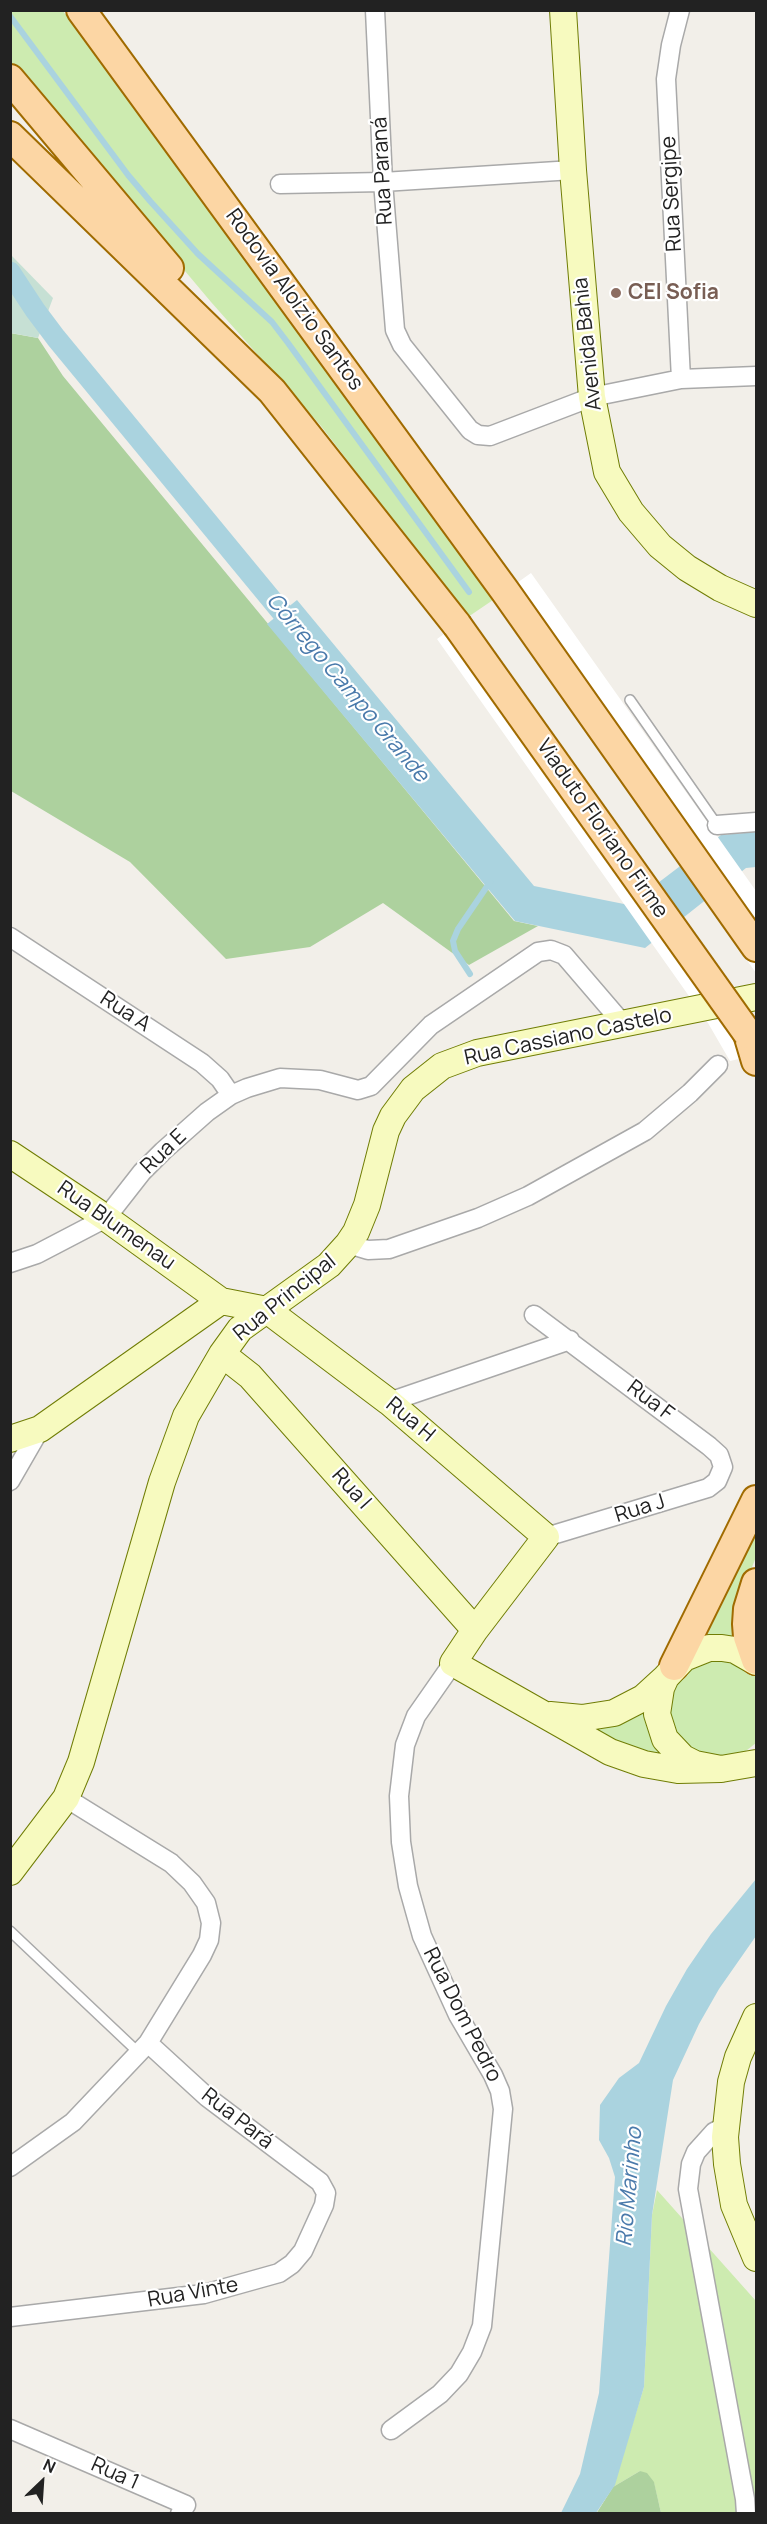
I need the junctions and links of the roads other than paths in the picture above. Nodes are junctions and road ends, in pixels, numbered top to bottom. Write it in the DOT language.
graph roads {
  1 [pos="81,10"];
  2 [pos="108,10"];
  3 [pos="375,10"];
  4 [pos="563,10"];
  5 [pos="680,10"];
  6 [pos="127,72"];
  7 [pos="10,79"];
  8 [pos="10,136"];
  9 [pos="573,170"];
  10 [pos="383,182"];
  11 [pos="280,184"];
  12 [pos="756,376"];
  13 [pos="681,379"];
  14 [pos="272,391"];
  15 [pos="592,398"];
  16 [pos="756,604"];
  17 [pos="630,700"];
  18 [pos="756,822"];
  19 [pos="717,825"];
  20 [pos="10,937"];
  21 [pos="756,947"];
  22 [pos="756,997"];
  23 [pos="624,1025"];
  24 [pos="754,1049"];
  25 [pos="718,1065"];
  26 [pos="231,1095"];
  27 [pos="10,1154"];
  28 [pos="106,1218"];
  29 [pos="348,1244"];
  30 [pos="10,1263"];
  31 [pos="221,1301"];
  32 [pos="267,1310"];
  33 [pos="534,1315"];
  34 [pos="570,1340"];
  35 [pos="222,1354"];
  36 [pos="389,1402"];
  37 [pos="40,1429"];
  38 [pos="10,1439"];
  39 [pos="723,1467"];
  40 [pos="10,1481"];
  41 [pos="756,1500"];
  42 [pos="546,1537"];
  43 [pos="756,1583"];
  44 [pos="475,1630"];
  45 [pos="756,1661"];
  46 [pos="453,1663"];
  47 [pos="670,1671"];
  48 [pos="535,1709"];
  49 [pos="756,1755"];
  50 [pos="737,1766"];
  51 [pos="66,1798"];
  52 [pos="10,1872"];
  53 [pos="10,1930"];
  54 [pos="756,2017"];
  55 [pos="144,2048"];
  56 [pos="726,2126"];
  57 [pos="10,2167"];
  58 [pos="326,2193"];
  59 [pos="756,2258"];
  60 [pos="10,2318"];
  61 [pos="10,2428"];
  62 [pos="392,2430"];
  63 [pos="183,2509"];
  64 [pos="746,2514"];
  1 -- 6 [label="main road, Rodovia Aloízio Santos"];
  2 -- 6 [label="main road"];
  3 -- 10 [label="street, Rua Paraná"];
  4 -- 9 [label="street, Avenida Bahia"];
  5 -- 13 [label="street, Rua Sergipe"];
  6 -- 21 [label="main road, Rodovia Aloízio Santos"];
  7 -- 14 [label="main road"];
  8 -- 14 [label="main road"];
  9 -- 10 [label="street"];
  9 -- 15 [label="street, Avenida Bahia"];
  10 -- 11 [label="street"];
  10 -- 15 [label="street, Rua Paraná"];
  12 -- 13 [label="street"];
  13 -- 15 [label="street"];
  14 -- 24 [label="main road, Viaduto Floriano Firme, bridge"];
  15 -- 16 [label="street, Avenida Bahia"];
  17 -- 19 [label="lane"];
  18 -- 19 [label="street"];
  20 -- 26 [label="street, Rua A"];
  22 -- 23 [label="street, Rua Cassiano Castelo"];
  23 -- 26 [label="street, Rua E"];
  23 -- 29 [label="street, Rua Cassiano Castelo"];
  25 -- 29 [label="street, Rua Principal"];
  26 -- 28 [label="street, Rua E"];
  27 -- 28 [label="street, Rua Blumenau"];
  28 -- 30 [label="street"];
  28 -- 31 [label="street, Rua Blumenau"];
  29 -- 32 [label="street, Rua Principal"];
  31 -- 32 [label="street"];
  31 -- 37 [label="street"];
  32 -- 35 [label="street, Rua Principal"];
  32 -- 36 [label="street, Rua H"];
  33 -- 34 [label="street, Rua F"];
  34 -- 36 [label="street"];
  34 -- 39 [label="street, Rua F"];
  35 -- 44 [label="street, Rua I"];
  35 -- 51 [label="street, Rua Principal"];
  36 -- 42 [label="street, Rua H"];
  37 -- 38 [label="street"];
  37 -- 40 [label="street"];
  39 -- 42 [label="street, Rua J"];
  41 -- 47 [label="main road"];
  42 -- 44 [label="street, Rua Dom Pedro"];
  43 -- 45 [label="main road"];
  44 -- 46 [label="street, Rua Dom Pedro"];
  45 -- 47 [label="street"];
  46 -- 48 [label="street"];
  46 -- 62 [label="street, Rua Dom Pedro"];
  47 -- 48 [label="street"];
  47 -- 50 [label="street"];
  48 -- 50 [label="street"];
  49 -- 50 [label="street"];
  51 -- 52 [label="street, Rua Principal"];
  51 -- 55 [label="street"];
  53 -- 55 [label="lane, Rua Pará"];
  54 -- 56 [label="street"];
  55 -- 57 [label="street"];
  55 -- 58 [label="street, Rua Pará"];
  56 -- 59 [label="street"];
  56 -- 64 [label="street"];
  58 -- 60 [label="street, Rua Vinte"];
  61 -- 63 [label="street, Rua 1"];
}
